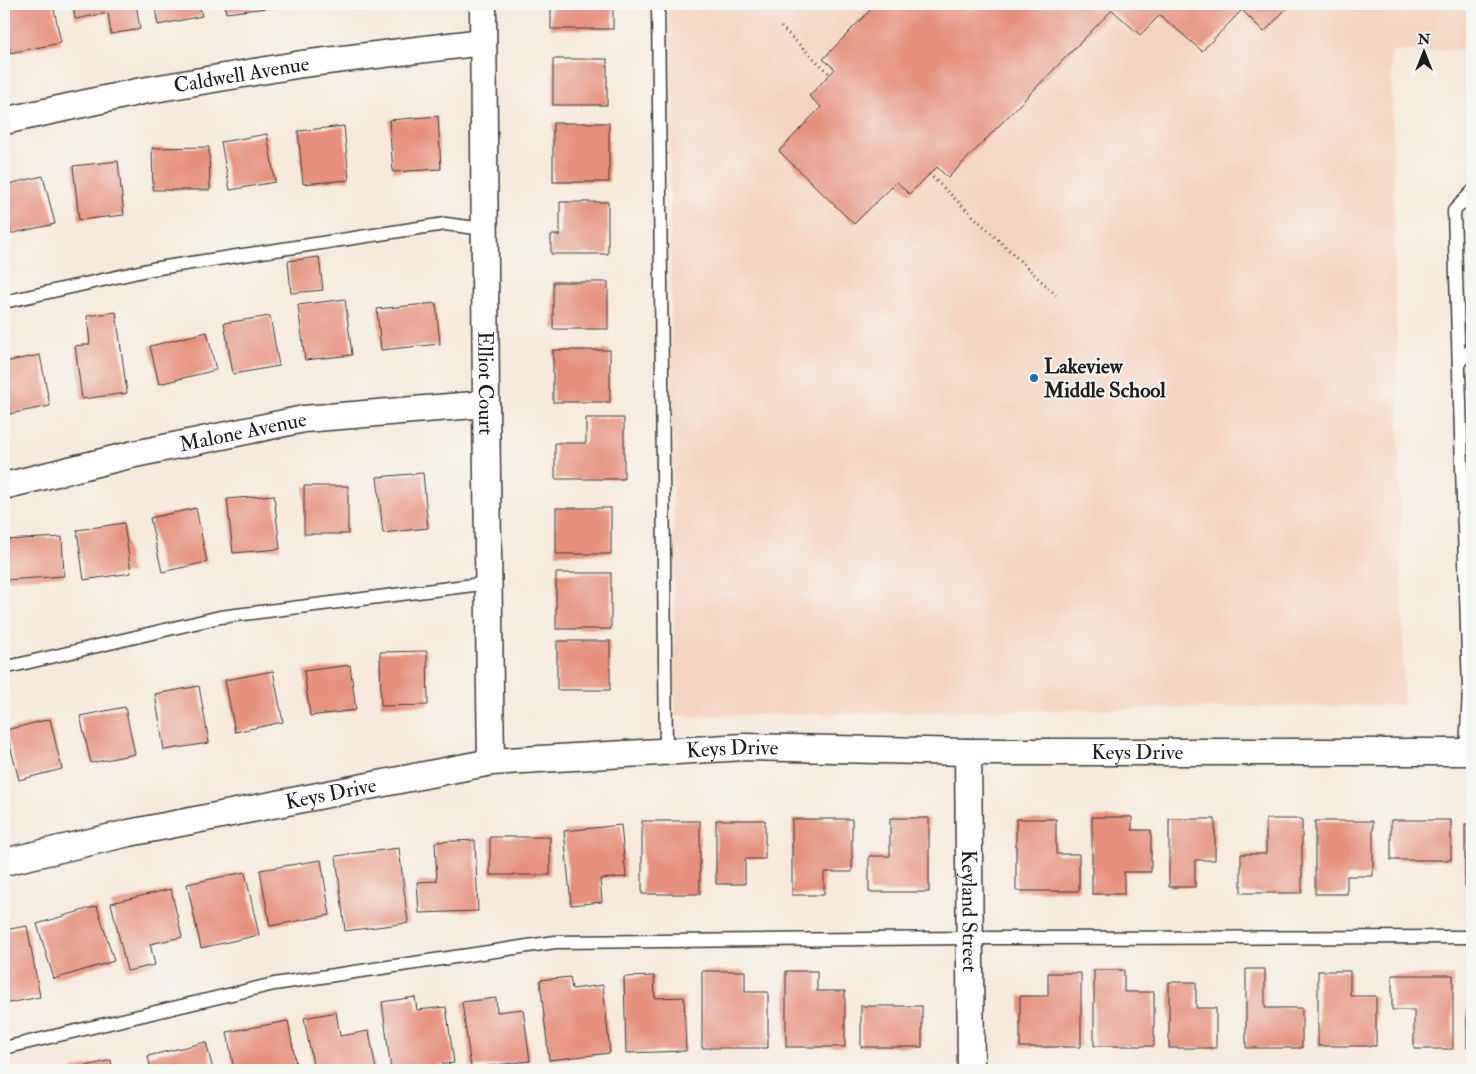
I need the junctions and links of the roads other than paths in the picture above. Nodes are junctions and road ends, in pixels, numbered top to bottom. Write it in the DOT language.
graph roads {
  1 [pos="483,4"];
  2 [pos="658,4"];
  3 [pos="483,42"];
  4 [pos="4,121"];
  5 [pos="1472,192"];
  6 [pos="484,228"];
  7 [pos="4,302"];
  8 [pos="1472,350"];
  9 [pos="1459,362"];
  10 [pos="486,404"];
  11 [pos="1472,465"];
  12 [pos="1462,475"];
  13 [pos="4,486"];
  14 [pos="489,583"];
  15 [pos="4,668"];
  16 [pos="1469,751"];
  17 [pos="666,752"];
  18 [pos="968,752"];
  19 [pos="491,762"];
  20 [pos="4,862"];
  21 [pos="1472,937"];
  22 [pos="970,938"];
  23 [pos="4,1048"];
  24 [pos="971,1070"];
  1 -- 3 [label="street, Elliot Court"];
  2 -- 17 [label="lane"];
  3 -- 4 [label="street, Caldwell Avenue"];
  3 -- 6 [label="street, Elliot Court"];
  5 -- 9 [label="lane"];
  6 -- 7 [label="lane"];
  6 -- 10 [label="street, Elliot Court"];
  8 -- 9 [label="lane"];
  9 -- 12 [label="lane"];
  10 -- 13 [label="street, Malone Avenue"];
  10 -- 14 [label="street, Elliot Court"];
  11 -- 12 [label="lane"];
  12 -- 16 [label="lane"];
  14 -- 15 [label="lane"];
  14 -- 19 [label="street, Elliot Court"];
  16 -- 18 [label="street, Keys Drive"];
  17 -- 18 [label="street, Keys Drive"];
  17 -- 19 [label="street, Keys Drive"];
  18 -- 22 [label="street, Keyland Street"];
  19 -- 20 [label="street, Keys Drive"];
  21 -- 22 [label="lane"];
  22 -- 23 [label="lane"];
  22 -- 24 [label="street, Keyland Street"];
}
